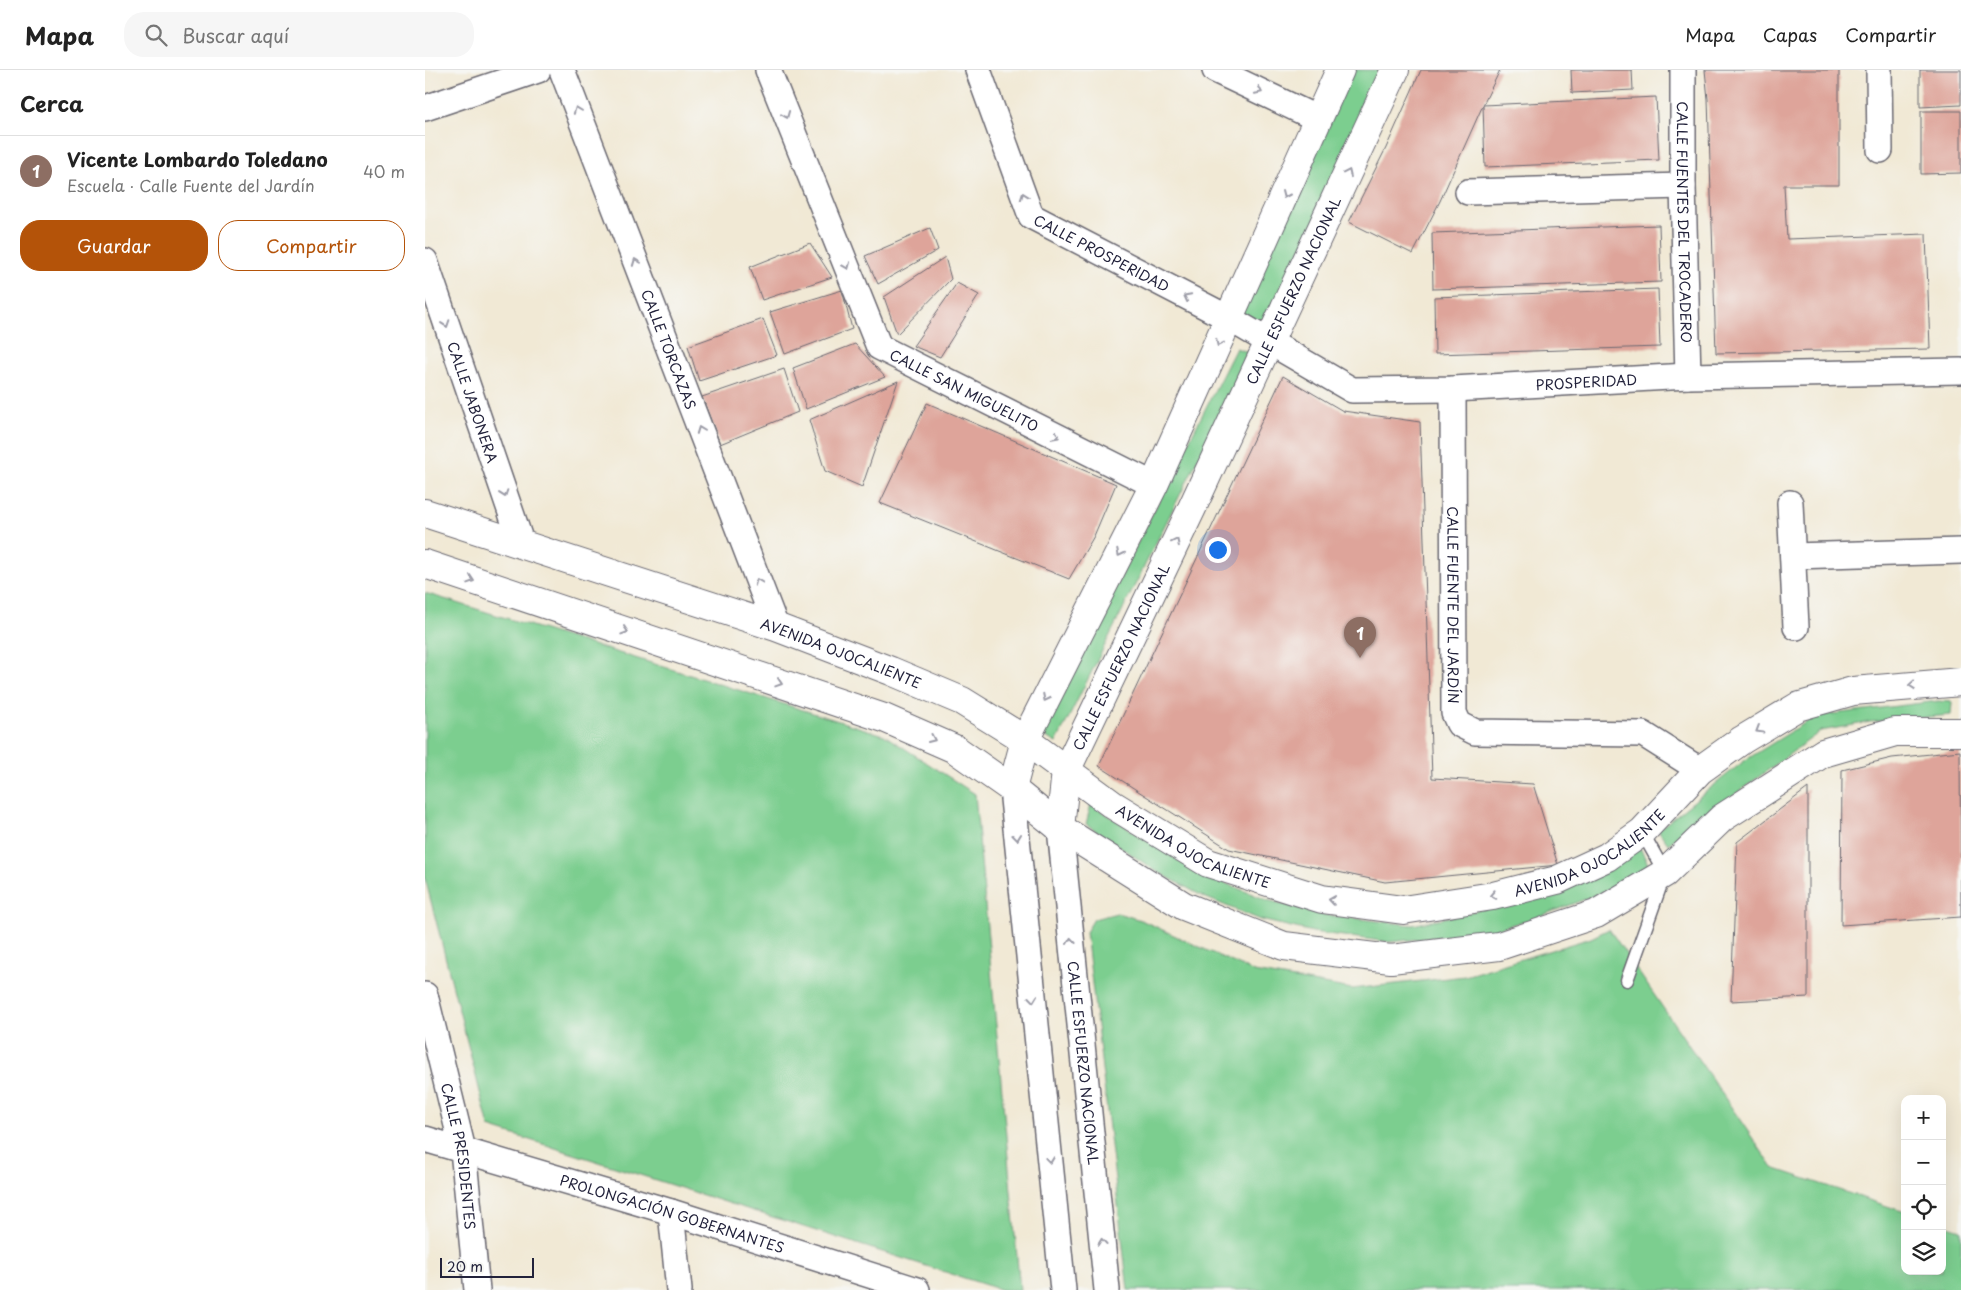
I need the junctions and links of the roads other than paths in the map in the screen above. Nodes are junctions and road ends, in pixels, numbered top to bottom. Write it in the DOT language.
graph roads {
  1 [pos="538,70"];
  2 [pos="562,70"];
  3 [pos="768,70"];
  4 [pos="978,70"];
  5 [pos="1215,70"];
  6 [pos="1341,70"];
  7 [pos="1395,70"];
  8 [pos="1683,70"];
  9 [pos="1879,70"];
  10 [pos="425,108"];
  11 [pos="1318,119"];
  12 [pos="1880,150"];
  13 [pos="1683,186"];
  14 [pos="1468,192"];
  15 [pos="425,261"];
  16 [pos="1230,319"];
  17 [pos="1269,342"];
  18 [pos="1961,371"];
  19 [pos="1688,376"];
  20 [pos="1453,389"];
  21 [pos="1155,486"];
  22 [pos="1789,503"];
  23 [pos="425,512"];
  24 [pos="521,542"];
  25 [pos="1961,551"];
  26 [pos="1793,556"];
  27 [pos="425,564"];
  28 [pos="776,627"];
  29 [pos="1797,627"];
  30 [pos="1961,682"];
  31 [pos="1961,732"];
  32 [pos="1025,740"];
  33 [pos="1700,770"];
  34 [pos="1066,771"];
  35 [pos="1012,788"];
  36 [pos="1060,828"];
  37 [pos="1642,832"];
  38 [pos="1665,873"];
  39 [pos="1627,980"];
  40 [pos="425,995"];
  41 [pos="425,1139"];
  42 [pos="463,1150"];
  43 [pos="671,1212"];
  44 [pos="875,1284"];
  45 [pos="477,1290"];
  46 [pos="679,1290"];
  47 [pos="917,1290"];
  48 [pos="1063,1290"];
  49 [pos="1107,1290"];
  1 -- 10 [label="street"];
  28 -- 2 [label="street, CALLE TORCAZAS, one-way"];
  3 -- 21 [label="street, CALLE SAN MIGUELITO, one-way"];
  16 -- 4 [label="street, CALLE PROSPERIDAD, one-way"];
  5 -- 11 [label="street, one-way"];
  6 -- 11 [label="main road"];
  17 -- 7 [label="main road, CALLE ESFUERZO NACIONAL, one-way"];
  8 -- 13 [label="street, CALLE FUENTES DEL TROCADERO"];
  9 -- 12 [label="street"];
  11 -- 16 [label="main road, one-way"];
  13 -- 14 [label="street"];
  13 -- 19 [label="street, CALLE FUENTES DEL TROCADERO"];
  15 -- 24 [label="street, CALLE JABONERA, one-way"];
  16 -- 17 [label="street, PROSPERIDAD"];
  16 -- 21 [label="main road, one-way"];
  17 -- 20 [label="street, PROSPERIDAD"];
  34 -- 17 [label="main road, CALLE ESFUERZO NACIONAL, one-way"];
  18 -- 19 [label="street, PROSPERIDAD"];
  19 -- 20 [label="street, PROSPERIDAD"];
  20 -- 33 [label="street, CALLE FUENTE DEL JARDÍN"];
  21 -- 32 [label="main road, one-way"];
  22 -- 26 [label="street"];
  23 -- 24 [label="main road, AVENIDA OJOCALIENTE"];
  24 -- 28 [label="main road, AVENIDA OJOCALIENTE"];
  25 -- 26 [label="street"];
  26 -- 29 [label="street"];
  27 -- 35 [label="main road, one-way"];
  28 -- 32 [label="main road, AVENIDA OJOCALIENTE"];
  30 -- 33 [label="main road, AVENIDA OJOCALIENTE, one-way"];
  31 -- 38 [label="main road"];
  32 -- 34 [label="main road, AVENIDA OJOCALIENTE"];
  32 -- 35 [label="main road"];
  33 -- 37 [label="main road, AVENIDA OJOCALIENTE"];
  34 -- 36 [label="main road, CALLE ESFUERZO NACIONAL"];
  37 -- 34 [label="main road, AVENIDA OJOCALIENTE, one-way"];
  35 -- 36 [label="main road"];
  35 -- 48 [label="street, one-way"];
  36 -- 38 [label="main road"];
  49 -- 36 [label="street, CALLE ESFUERZO NACIONAL, one-way"];
  37 -- 38 [label="lane"];
  38 -- 39 [label="lane"];
  40 -- 42 [label="street, CALLE PRESIDENTES"];
  41 -- 42 [label="street, PROLONGACIÓN GOBERNANTES"];
  42 -- 43 [label="street, PROLONGACIÓN GOBERNANTES"];
  42 -- 45 [label="street, CALLE PRESIDENTES"];
  43 -- 44 [label="street, PROLONGACIÓN GOBERNANTES"];
  43 -- 46 [label="street"];
  44 -- 47 [label="street, PROLONGACIÓN GOBERNANTES"];
}
